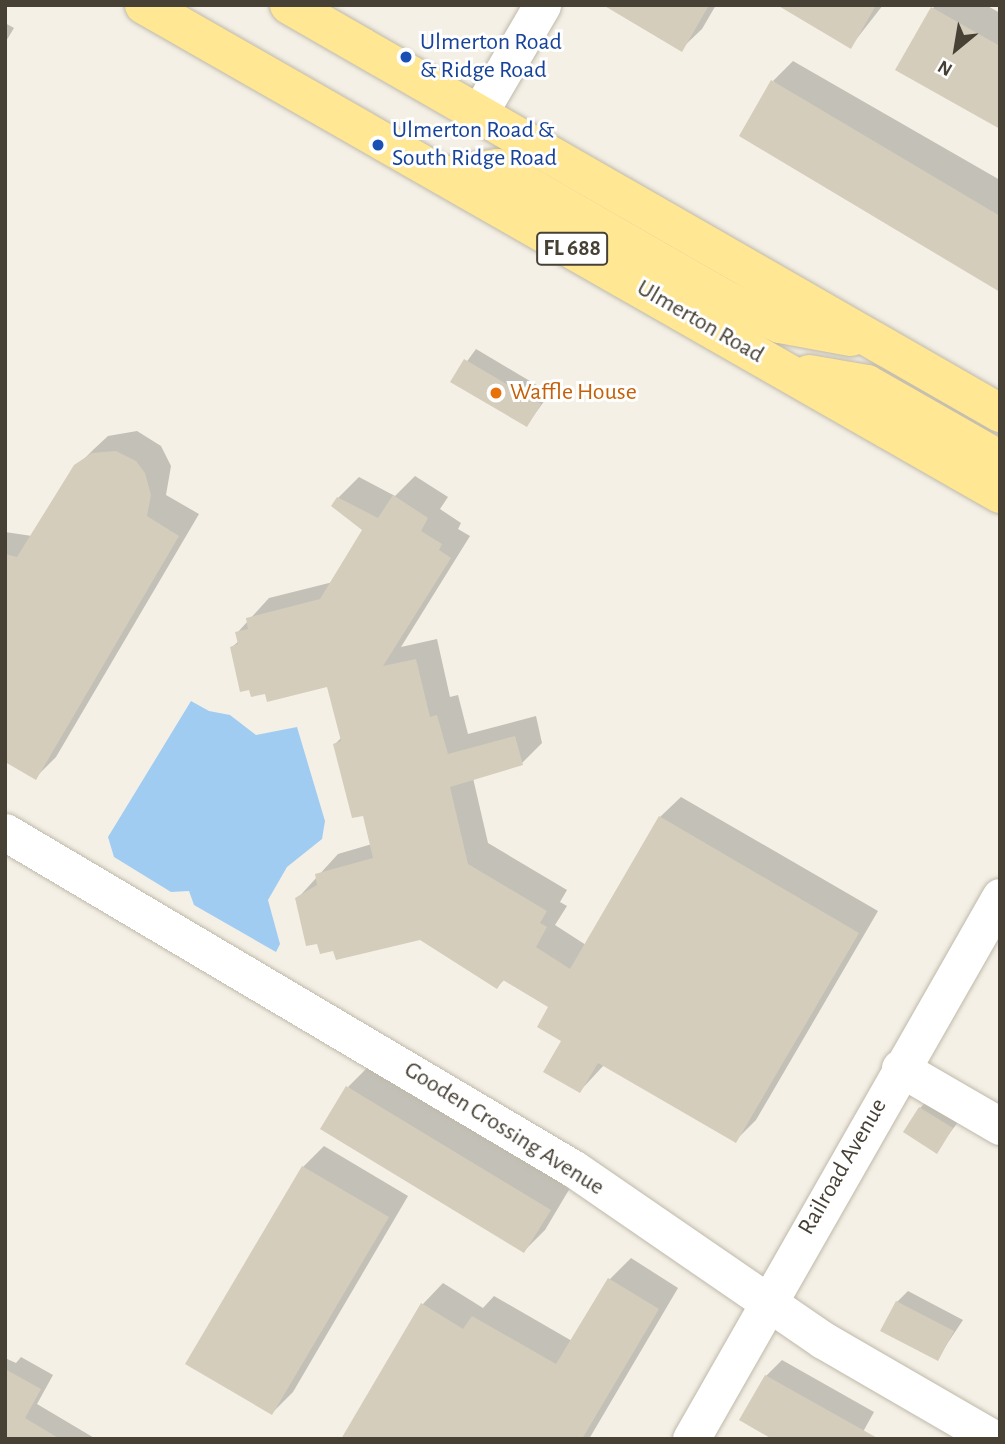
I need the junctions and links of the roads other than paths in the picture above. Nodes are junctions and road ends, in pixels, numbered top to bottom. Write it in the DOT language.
graph roads {
  1 [pos="144,5"];
  2 [pos="289,5"];
  3 [pos="542,5"];
  4 [pos="479,113"];
  5 [pos="444,176"];
  6 [pos="877,342"];
  7 [pos="783,369"];
  8 [pos="1000,413"];
  9 [pos="1000,460"];
  10 [pos="1000,494"];
  11 [pos="5,832"];
  12 [pos="1000,897"];
  13 [pos="900,1068"];
  14 [pos="1000,1126"];
  15 [pos="766,1302"];
  16 [pos="691,1439"];
  17 [pos="994,1439"];
  1 -- 5 [label="main road, Ulmerton Road / FL 688"];
  2 -- 4 [label="main road"];
  3 -- 4 [label="street"];
  4 -- 6 [label="main road"];
  5 -- 6 [label="main road"];
  5 -- 7 [label="main road, Ulmerton Road / FL 688"];
  6 -- 8 [label="main road"];
  7 -- 9 [label="main road"];
  7 -- 10 [label="main road, Ulmerton Road / FL 688"];
  11 -- 15 [label="street, Gooden Crossing Avenue"];
  12 -- 13 [label="street, Railroad Avenue"];
  13 -- 14 [label="street"];
  13 -- 15 [label="street, Railroad Avenue"];
  15 -- 16 [label="street, Railroad Avenue"];
  15 -- 17 [label="street, Gooden Crossing Avenue"];
}
